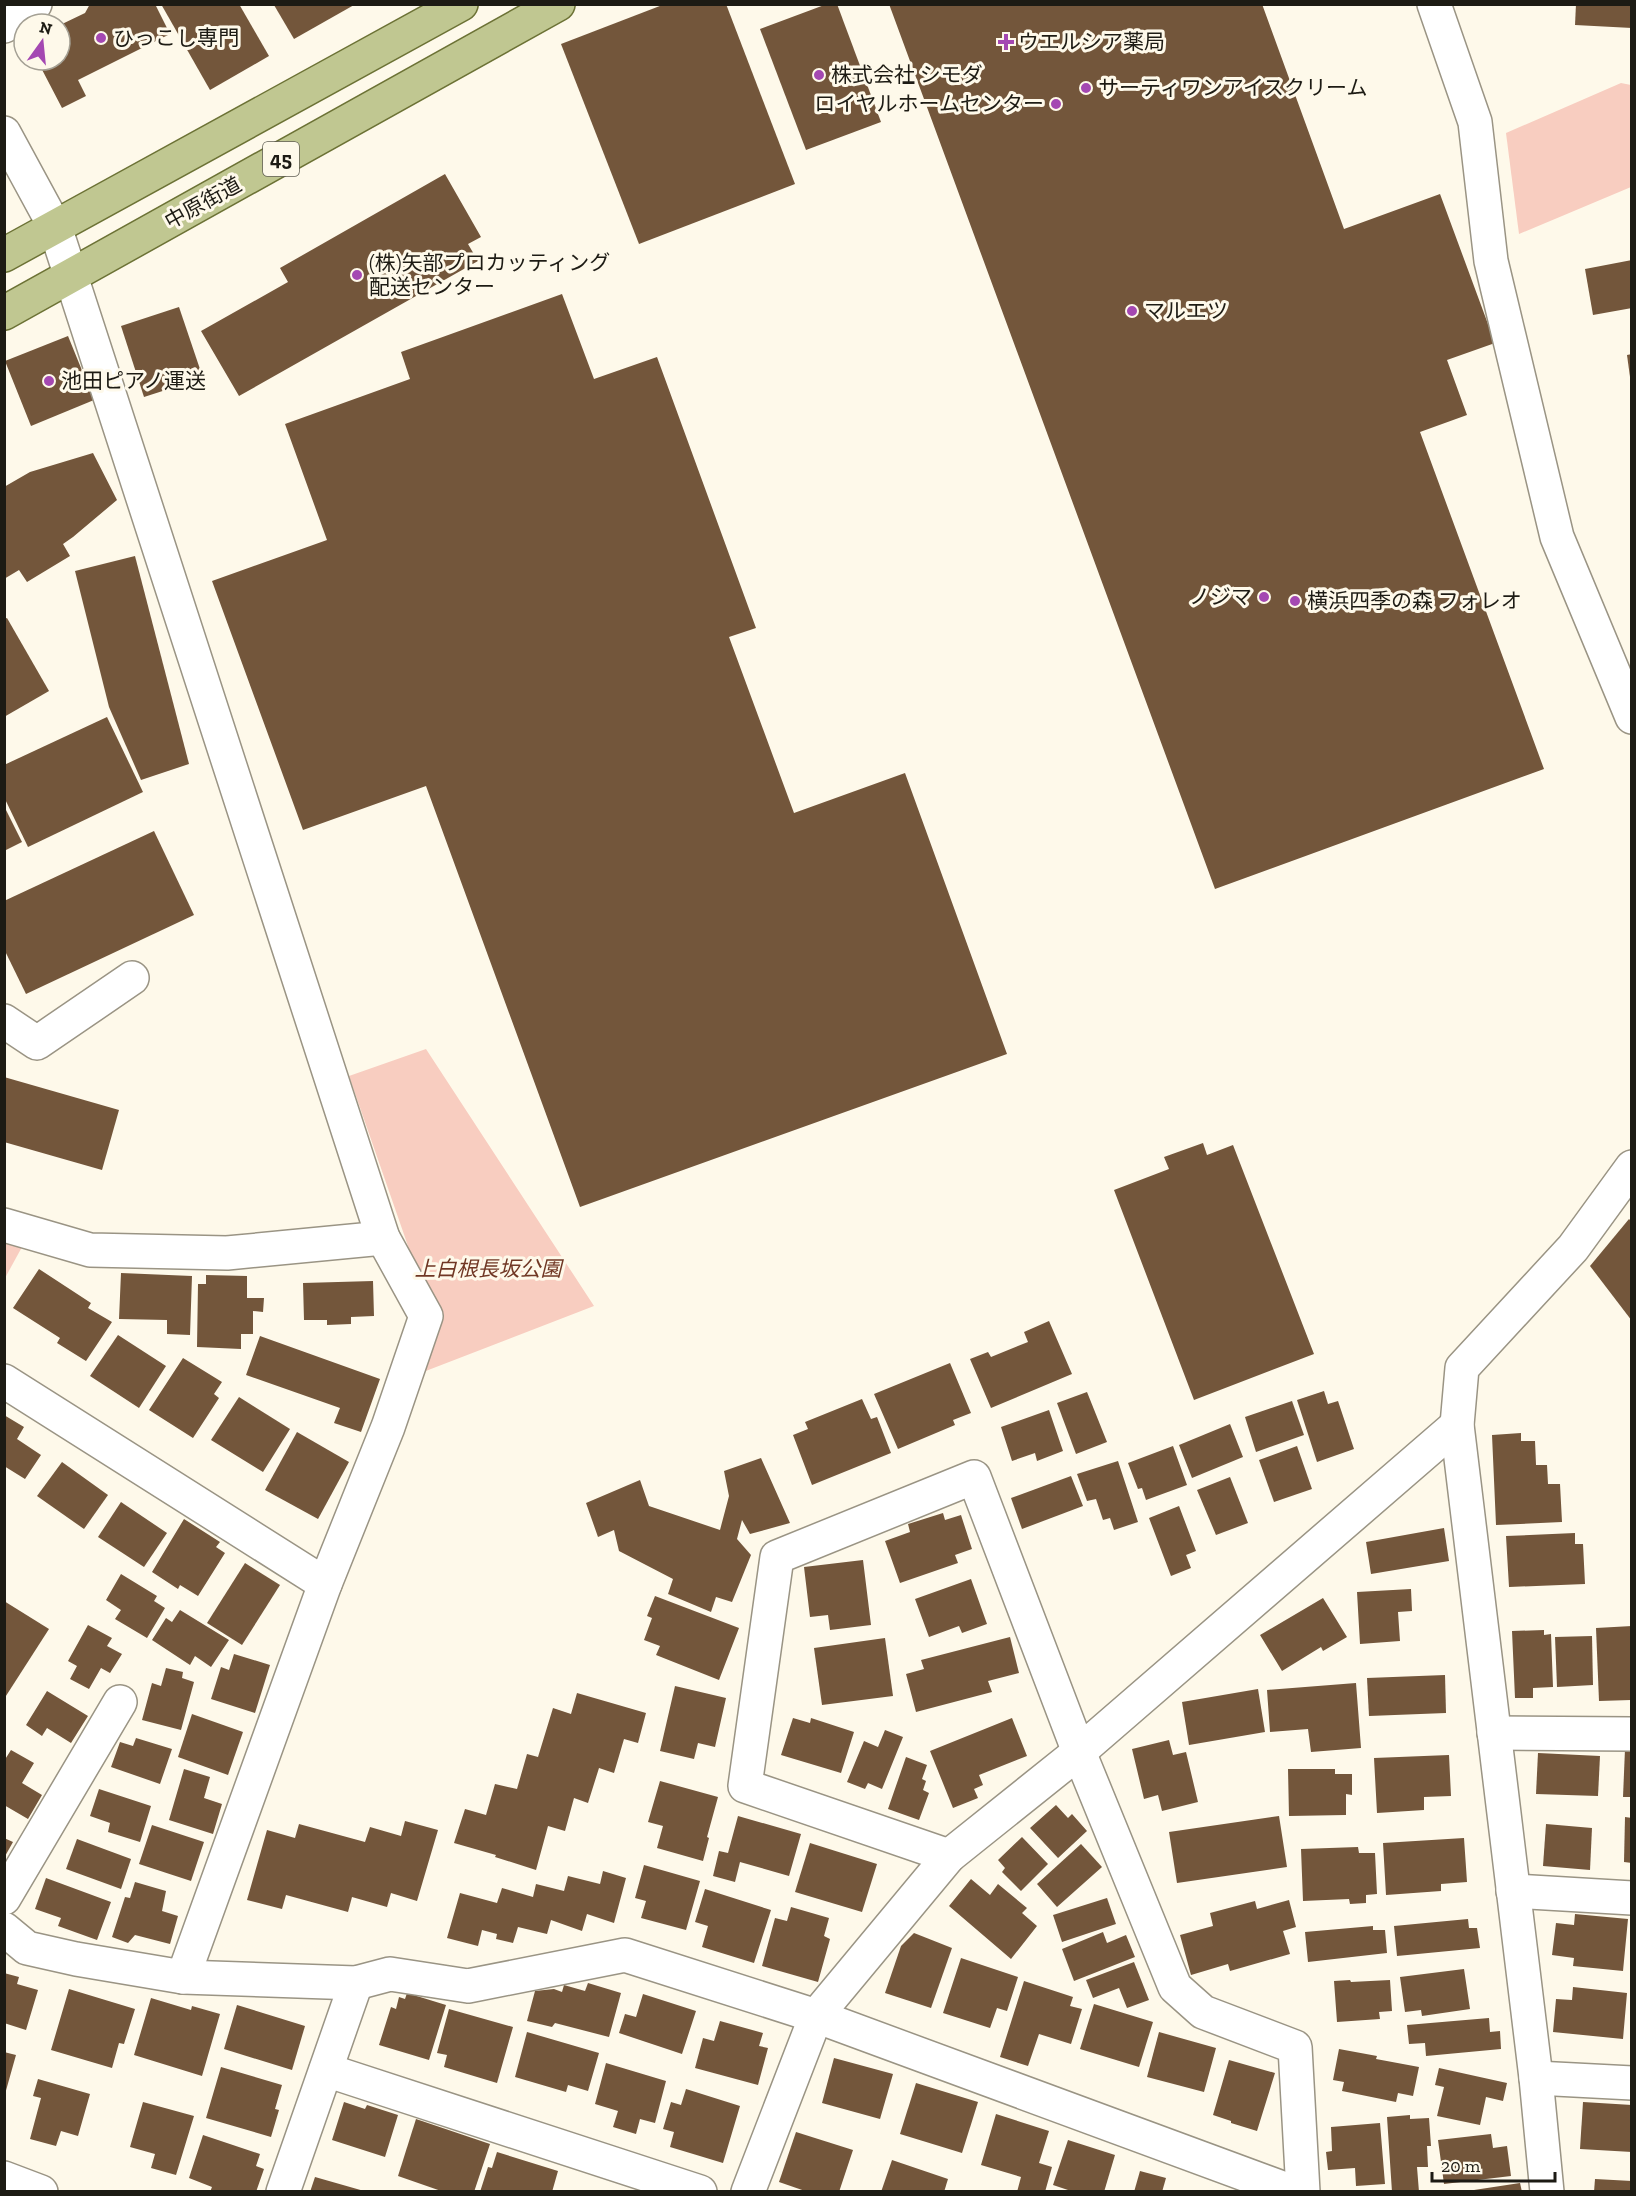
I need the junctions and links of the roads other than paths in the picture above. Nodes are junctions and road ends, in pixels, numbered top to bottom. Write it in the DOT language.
graph roads {
  1 [pos="35,4"];
  2 [pos="461,4"];
  3 [pos="558,4"];
  4 [pos="1434,4"];
  5 [pos="4,26"];
  6 [pos="4,133"];
  7 [pos="55,227"];
  8 [pos="4,255"];
  9 [pos="70,277"];
  10 [pos="4,313"];
  11 [pos="1632,717"];
  12 [pos="132,978"];
  13 [pos="4,1021"];
  14 [pos="1632,1167"];
  15 [pos="4,1225"];
  16 [pos="383,1238"];
  17 [pos="4,1381"];
  18 [pos="1457,1425"];
  19 [pos="325,1584"];
  20 [pos="120,1702"];
  21 [pos="1494,1733"];
  22 [pos="1632,1734"];
  23 [pos="1079,1752"];
  24 [pos="949,1856"];
  25 [pos="1513,1891"];
  26 [pos="4,1898"];
  27 [pos="1632,1898"];
  28 [pos="4,1929"];
  29 [pos="183,1977"];
  30 [pos="356,1983"];
  31 [pos="816,2016"];
  32 [pos="326,2070"];
  33 [pos="1536,2078"];
  34 [pos="1632,2083"];
  35 [pos="4,2178"];
  36 [pos="41,2192"];
  37 [pos="283,2192"];
  38 [pos="700,2192"];
  39 [pos="748,2192"];
  40 [pos="1293,2192"];
  41 [pos="1303,2192"];
  42 [pos="1547,2192"];
  1 -- 5 [label="street"];
  2 -- 7 [label="main road, 45"];
  3 -- 9 [label="main road, 中原街道 / 45"];
  4 -- 11 [label="street"];
  6 -- 7 [label="street"];
  7 -- 8 [label="main road, 45"];
  7 -- 9 [label="street"];
  9 -- 10 [label="main road, 中原街道 / 45"];
  9 -- 16 [label="street"];
  12 -- 13 [label="street"];
  14 -- 18 [label="street"];
  15 -- 16 [label="street"];
  16 -- 19 [label="street"];
  17 -- 19 [label="street"];
  18 -- 21 [label="street"];
  18 -- 23 [label="street"];
  19 -- 29 [label="street"];
  20 -- 26 [label="street"];
  21 -- 22 [label="street"];
  21 -- 25 [label="street"];
  23 -- 24 [label="street"];
  23 -- 24 [label="street"];
  23 -- 41 [label="street"];
  24 -- 31 [label="street"];
  25 -- 27 [label="street"];
  25 -- 33 [label="street"];
  28 -- 29 [label="street"];
  29 -- 30 [label="street"];
  30 -- 31 [label="street"];
  30 -- 32 [label="street"];
  31 -- 39 [label="street"];
  31 -- 40 [label="street"];
  32 -- 37 [label="street"];
  32 -- 38 [label="street"];
  33 -- 34 [label="street"];
  33 -- 42 [label="street"];
  35 -- 36 [label="street"];
}
